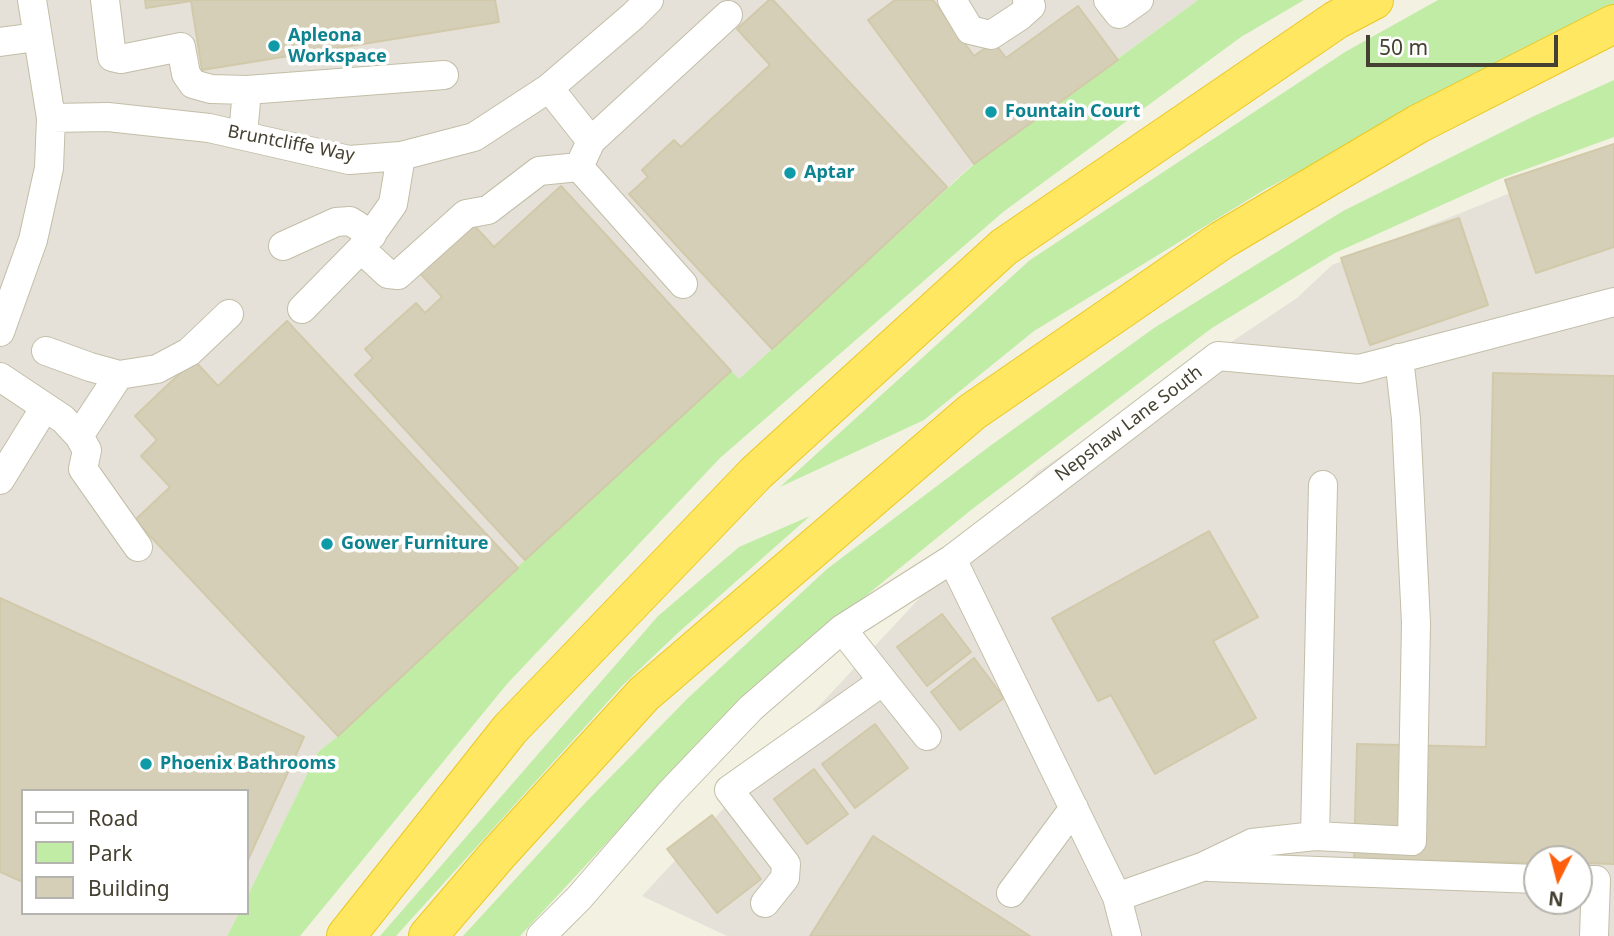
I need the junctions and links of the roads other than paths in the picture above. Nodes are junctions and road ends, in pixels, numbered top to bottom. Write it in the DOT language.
graph roads {
  1 [pos="32,0"];
  2 [pos="105,0"];
  3 [pos="952,0"];
  4 [pos="1027,0"];
  5 [pos="1108,0"];
  6 [pos="1139,0"];
  7 [pos="1374,0"];
  8 [pos="637,5"];
  9 [pos="728,15"];
  10 [pos="1614,24"];
  11 [pos="37,37"];
  12 [pos="0,42"];
  13 [pos="444,75"];
  14 [pos="549,88"];
  15 [pos="247,90"];
  16 [pos="51,118"];
  17 [pos="243,135"];
  18 [pos="592,141"];
  19 [pos="401,156"];
  20 [pos="579,167"];
  21 [pos="366,242"];
  22 [pos="283,246"];
  23 [pos="683,284"];
  24 [pos="1614,302"];
  25 [pos="302,309"];
  26 [pos="229,314"];
  27 [pos="0,332"];
  28 [pos="46,351"];
  29 [pos="1399,358"];
  30 [pos="119,375"];
  31 [pos="0,377"];
  32 [pos="45,407"];
  33 [pos="79,436"];
  34 [pos="0,480"];
  35 [pos="1323,485"];
  36 [pos="138,547"];
  37 [pos="952,559"];
  38 [pos="842,629"];
  39 [pos="883,681"];
  40 [pos="927,736"];
  41 [pos="704,758"];
  42 [pos="729,790"];
  43 [pos="1074,808"];
  44 [pos="1315,836"];
  45 [pos="1202,867"];
  46 [pos="1523,878"];
  47 [pos="1593,880"];
  48 [pos="1011,893"];
  49 [pos="1117,897"];
  50 [pos="765,903"];
  51 [pos="346,936"];
  52 [pos="428,936"];
  53 [pos="541,936"];
  54 [pos="1127,936"];
  55 [pos="1594,936"];
  1 -- 11 [label="street"];
  2 -- 15 [label="street"];
  3 -- 4 [label="street"];
  5 -- 6 [label="street"];
  7 -- 51 [label="highway"];
  8 -- 14 [label="street, Bruntcliffe Way"];
  9 -- 18 [label="street"];
  10 -- 52 [label="highway"];
  11 -- 12 [label="street"];
  11 -- 16 [label="street"];
  13 -- 15 [label="street"];
  14 -- 18 [label="street"];
  14 -- 19 [label="street, Bruntcliffe Way"];
  15 -- 17 [label="street"];
  16 -- 17 [label="street, Bruntcliffe Way"];
  16 -- 27 [label="street"];
  17 -- 19 [label="street, Bruntcliffe Way"];
  18 -- 20 [label="street"];
  19 -- 21 [label="street"];
  20 -- 21 [label="street"];
  20 -- 23 [label="street"];
  21 -- 22 [label="street"];
  21 -- 25 [label="street"];
  24 -- 29 [label="street, Nepshaw Lane South"];
  26 -- 30 [label="street"];
  28 -- 30 [label="street"];
  29 -- 37 [label="street, Nepshaw Lane South"];
  29 -- 44 [label="street"];
  30 -- 33 [label="street"];
  31 -- 32 [label="street"];
  32 -- 33 [label="street"];
  32 -- 34 [label="street"];
  33 -- 36 [label="street"];
  35 -- 44 [label="street"];
  37 -- 38 [label="street, Nepshaw Lane South"];
  37 -- 43 [label="street"];
  38 -- 39 [label="street"];
  38 -- 41 [label="street, Nepshaw Lane South"];
  39 -- 40 [label="street"];
  39 -- 42 [label="street"];
  41 -- 42 [label="street"];
  41 -- 53 [label="street, Nepshaw Lane South"];
  42 -- 50 [label="street"];
  43 -- 48 [label="street"];
  43 -- 49 [label="street"];
  44 -- 45 [label="street"];
  45 -- 46 [label="street"];
  45 -- 49 [label="street"];
  47 -- 55 [label="street"];
  49 -- 54 [label="street"];
}
